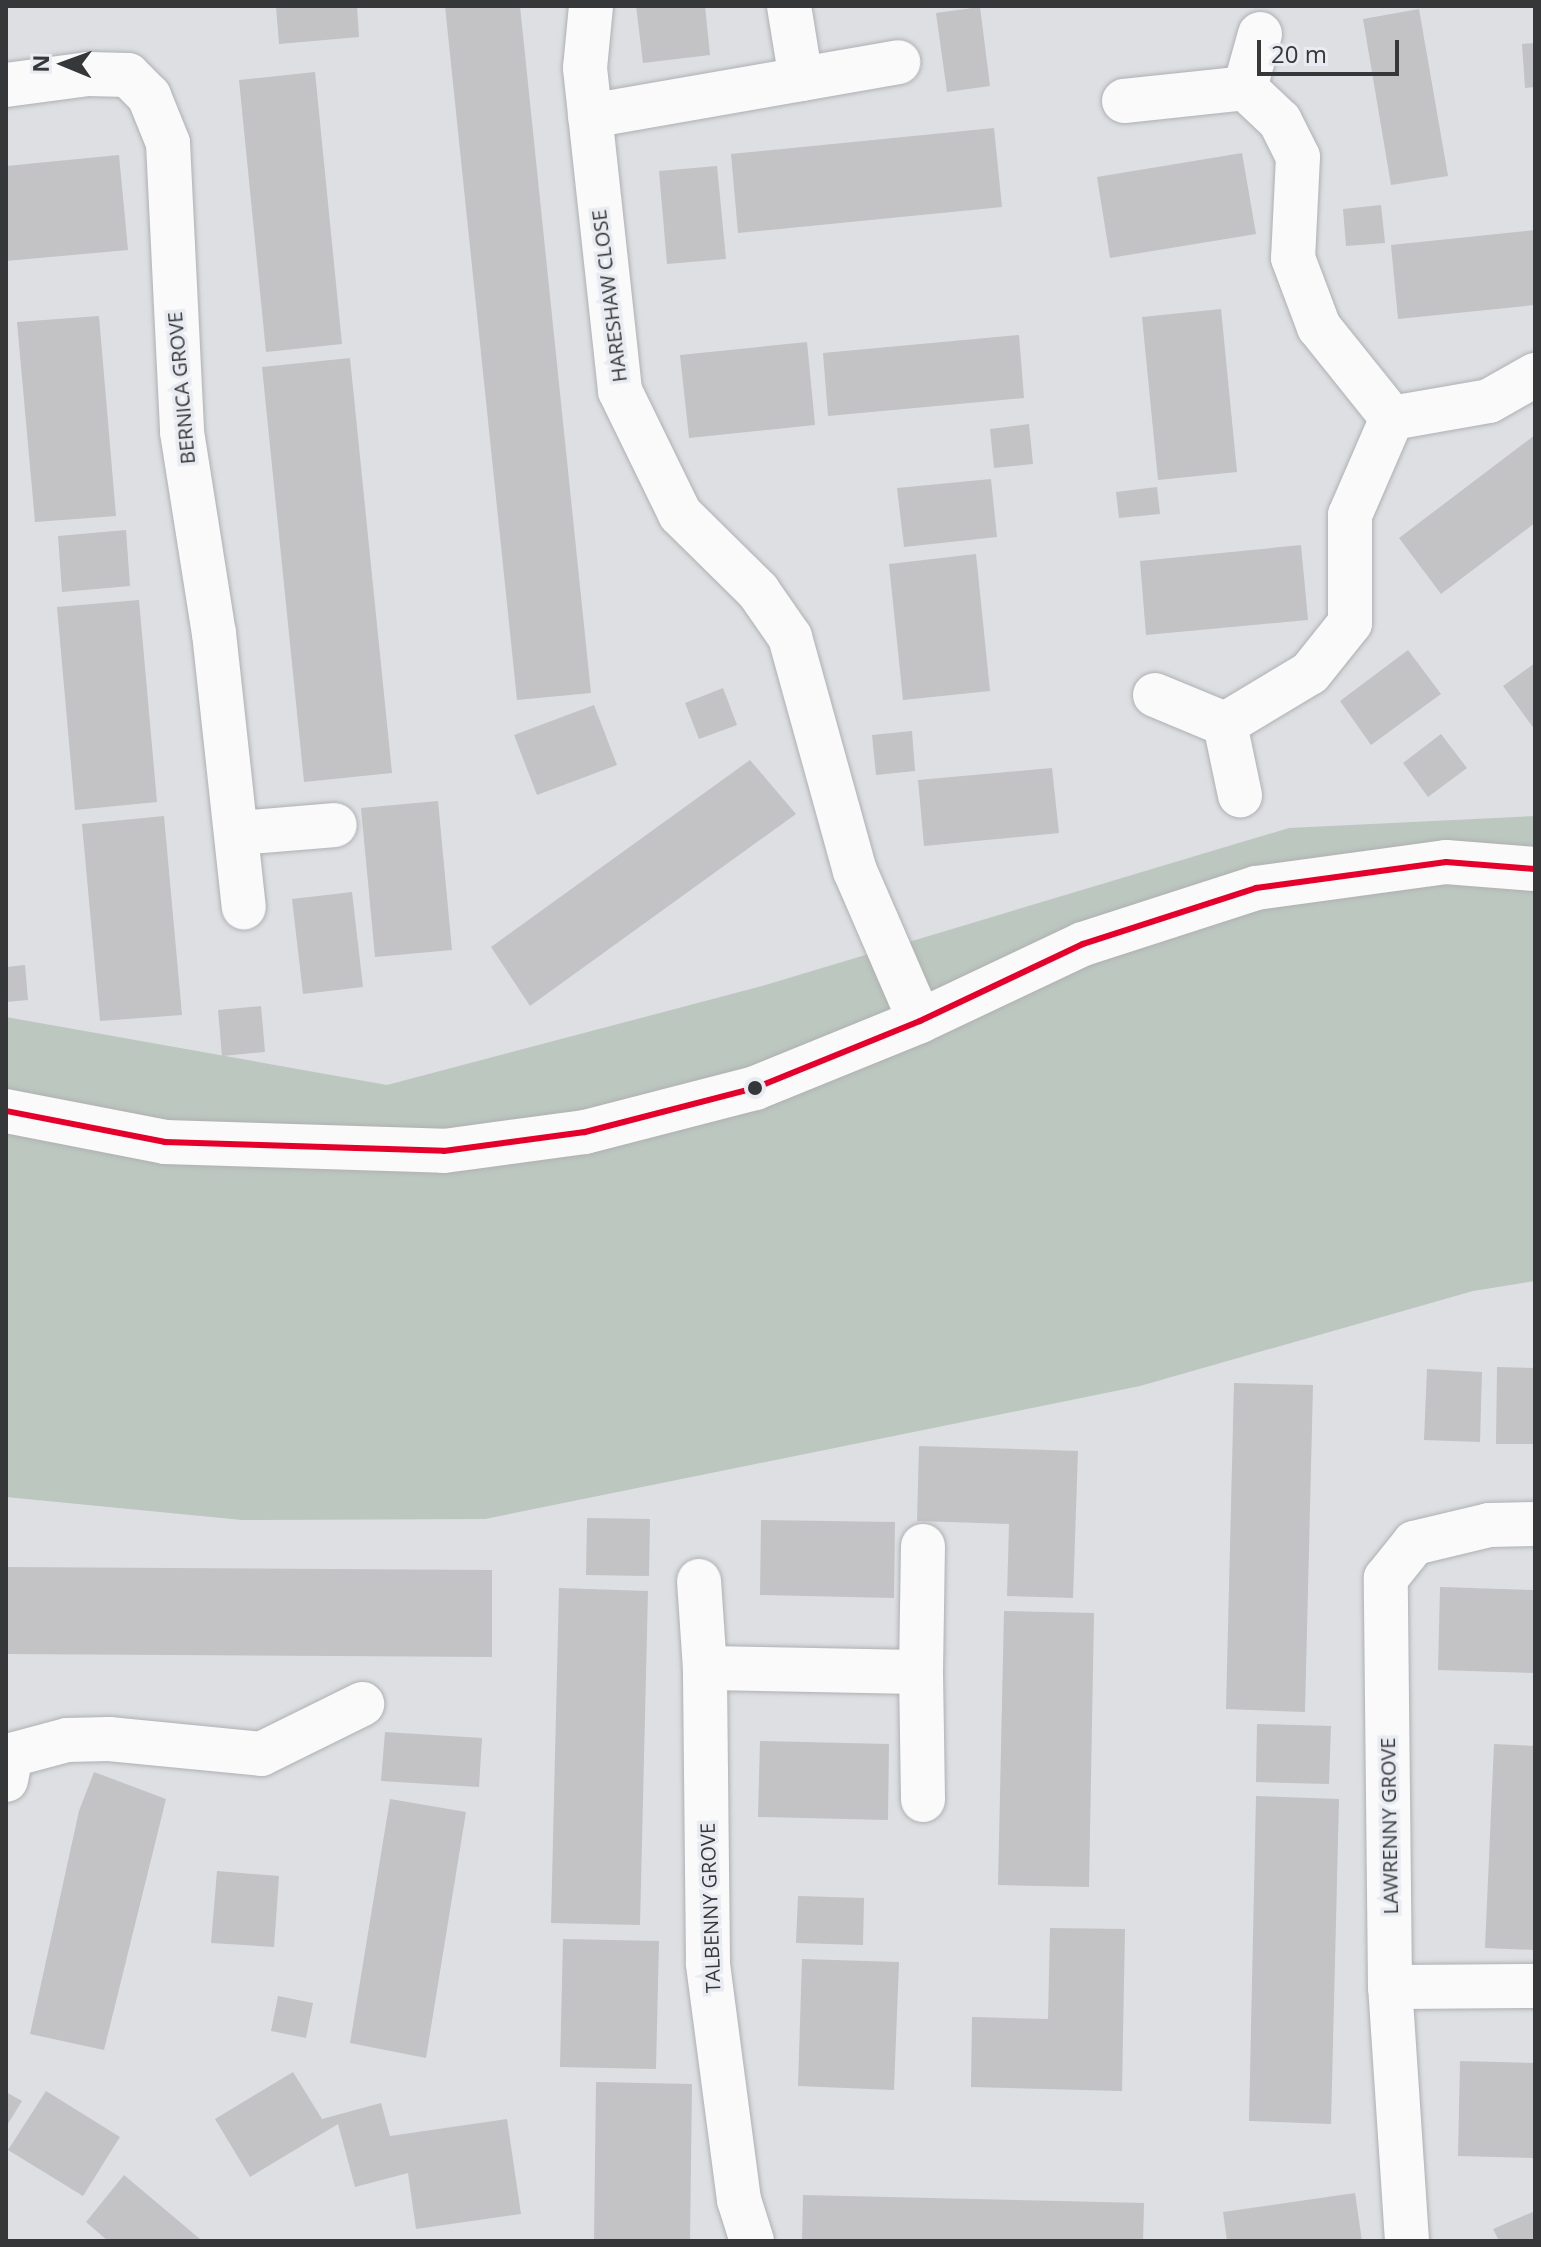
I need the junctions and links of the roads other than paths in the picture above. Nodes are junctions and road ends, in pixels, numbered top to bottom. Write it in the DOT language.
graph roads {
  1 [pos="591,6"];
  2 [pos="789,6"];
  3 [pos="1260,34"];
  4 [pos="898,62"];
  5 [pos="801,79"];
  6 [pos="6,85"];
  7 [pos="1245,88"];
  8 [pos="1124,101"];
  9 [pos="590,116"];
  10 [pos="1535,375"];
  11 [pos="1392,418"];
  12 [pos="1155,695"];
  13 [pos="1225,724"];
  14 [pos="1240,795"];
  15 [pos="335,825"];
  16 [pos="238,833"];
  17 [pos="1535,869"];
  18 [pos="244,907"];
  19 [pos="920,1021"];
  20 [pos="6,1111"];
  21 [pos="1535,1524"];
  22 [pos="923,1546"];
  23 [pos="699,1581"];
  24 [pos="705,1668"];
  25 [pos="921,1672"];
  26 [pos="362,1704"];
  27 [pos="6,1780"];
  28 [pos="923,1800"];
  29 [pos="1535,1986"];
  30 [pos="1390,1987"];
  31 [pos="752,2241"];
  32 [pos="1407,2241"];
  1 -- 9 [label="street, HARESHAW CLOSE"];
  2 -- 5 [label="street"];
  3 -- 7 [label="street"];
  4 -- 5 [label="street"];
  5 -- 9 [label="street"];
  6 -- 16 [label="street, BERNICA GROVE"];
  7 -- 8 [label="street"];
  7 -- 11 [label="street"];
  9 -- 19 [label="street, HARESHAW CLOSE"];
  10 -- 11 [label="street"];
  11 -- 13 [label="street"];
  12 -- 13 [label="street"];
  13 -- 14 [label="street"];
  15 -- 16 [label="street"];
  16 -- 18 [label="street, BERNICA GROVE"];
  17 -- 19 [label="street"];
  19 -- 20 [label="street"];
  21 -- 30 [label="street, LAWRENNY GROVE"];
  22 -- 25 [label="street"];
  23 -- 24 [label="street, TALBENNY GROVE"];
  24 -- 25 [label="street"];
  24 -- 31 [label="street, TALBENNY GROVE"];
  25 -- 28 [label="street"];
  26 -- 27 [label="street"];
  29 -- 30 [label="street"];
  30 -- 32 [label="street, LAWRENNY GROVE"];
}
